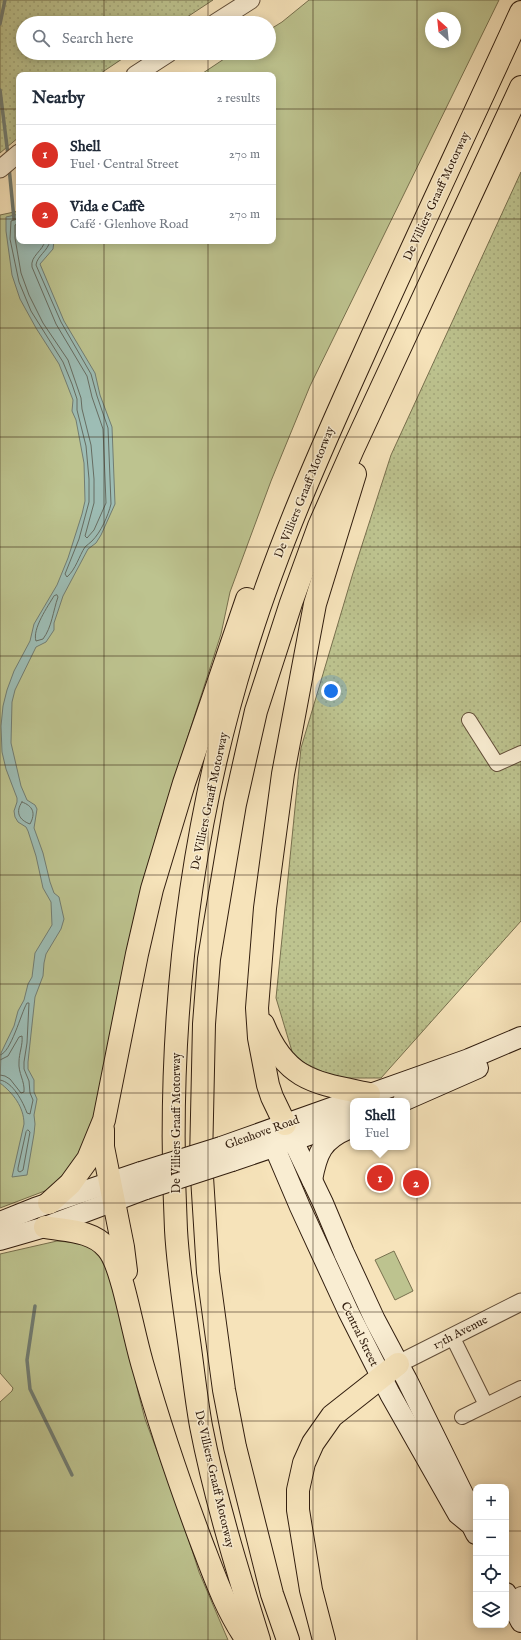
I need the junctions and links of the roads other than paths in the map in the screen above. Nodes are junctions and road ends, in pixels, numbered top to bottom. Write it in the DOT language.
graph roads {
  1 [pos="251,0"];
  2 [pos="521,12"];
  3 [pos="226,16"];
  4 [pos="158,60"];
  5 [pos="140,72"];
  6 [pos="521,87"];
  7 [pos="16,156"];
  8 [pos="1,169"];
  9 [pos="392,365"];
  10 [pos="279,553"];
  11 [pos="469,720"];
  12 [pos="521,753"];
  13 [pos="257,1008"];
  14 [pos="521,1037"];
  15 [pos="521,1047"];
  16 [pos="369,1094"];
  17 [pos="360,1098"];
  18 [pos="410,1098"];
  19 [pos="350,1103"];
  20 [pos="104,1120"];
  21 [pos="350,1121"];
  22 [pos="350,1127"];
  23 [pos="280,1135"];
  24 [pos="312,1180"];
  25 [pos="112,1192"];
  26 [pos="42,1205"];
  27 [pos="0,1222"];
  28 [pos="43,1227"];
  29 [pos="0,1240"];
  30 [pos="521,1302"];
  31 [pos="132,1316"];
  32 [pos="452,1336"];
  33 [pos="398,1364"];
  34 [pos="381,1377"];
  35 [pos="521,1388"];
  36 [pos="486,1405"];
  37 [pos="462,1417"];
  38 [pos="473,1524"];
  39 [pos="473,1529"];
  40 [pos="512,1596"];
  41 [pos="521,1622"];
  42 [pos="247,1640"];
  43 [pos="259,1640"];
  44 [pos="288,1640"];
  45 [pos="324,1640"];
  1 -- 3 [label="street"];
  2 -- 10 [label="highway, De Villiers Graaff Motorway"];
  4 -- 5 [label="street"];
  6 -- 9 [label="highway"];
  7 -- 8 [label="street"];
  9 -- 13 [label="highway"];
  9 -- 44 [label="highway"];
  10 -- 20 [label="highway"];
  10 -- 43 [label="highway, De Villiers Graaff Motorway"];
  11 -- 12 [label="street"];
  13 -- 16 [label="highway"];
  13 -- 23 [label="highway"];
  14 -- 16 [label="main road, Glenhove Road"];
  15 -- 18 [label="main road"];
  16 -- 17 [label="main road, Glenhove Road"];
  19 -- 23 [label="main road, Glenhove Road"];
  20 -- 25 [label="highway"];
  20 -- 26 [label="highway"];
  21 -- 23 [label="main road, Glenhove Road"];
  22 -- 24 [label="main road"];
  23 -- 24 [label="main road, Central Street"];
  23 -- 25 [label="main road, Glenhove Road, bridge"];
  23 -- 34 [label="main road, Central Street"];
  24 -- 33 [label="main road, Central Street"];
  25 -- 26 [label="main road, Glenhove Road"];
  25 -- 28 [label="main road, Glenhove Road"];
  25 -- 31 [label="highway"];
  26 -- 27 [label="main road, Glenhove Road"];
  28 -- 29 [label="main road, Glenhove Road"];
  28 -- 31 [label="highway"];
  30 -- 32 [label="street, 17th Avenue"];
  31 -- 42 [label="highway"];
  32 -- 33 [label="street, 17th Avenue"];
  32 -- 36 [label="street"];
  33 -- 34 [label="highway"];
  33 -- 38 [label="main road, Central Street"];
  34 -- 39 [label="main road, Central Street"];
  34 -- 45 [label="highway"];
  35 -- 36 [label="street"];
  36 -- 37 [label="street"];
  40 -- 41 [label="main road"];
}
